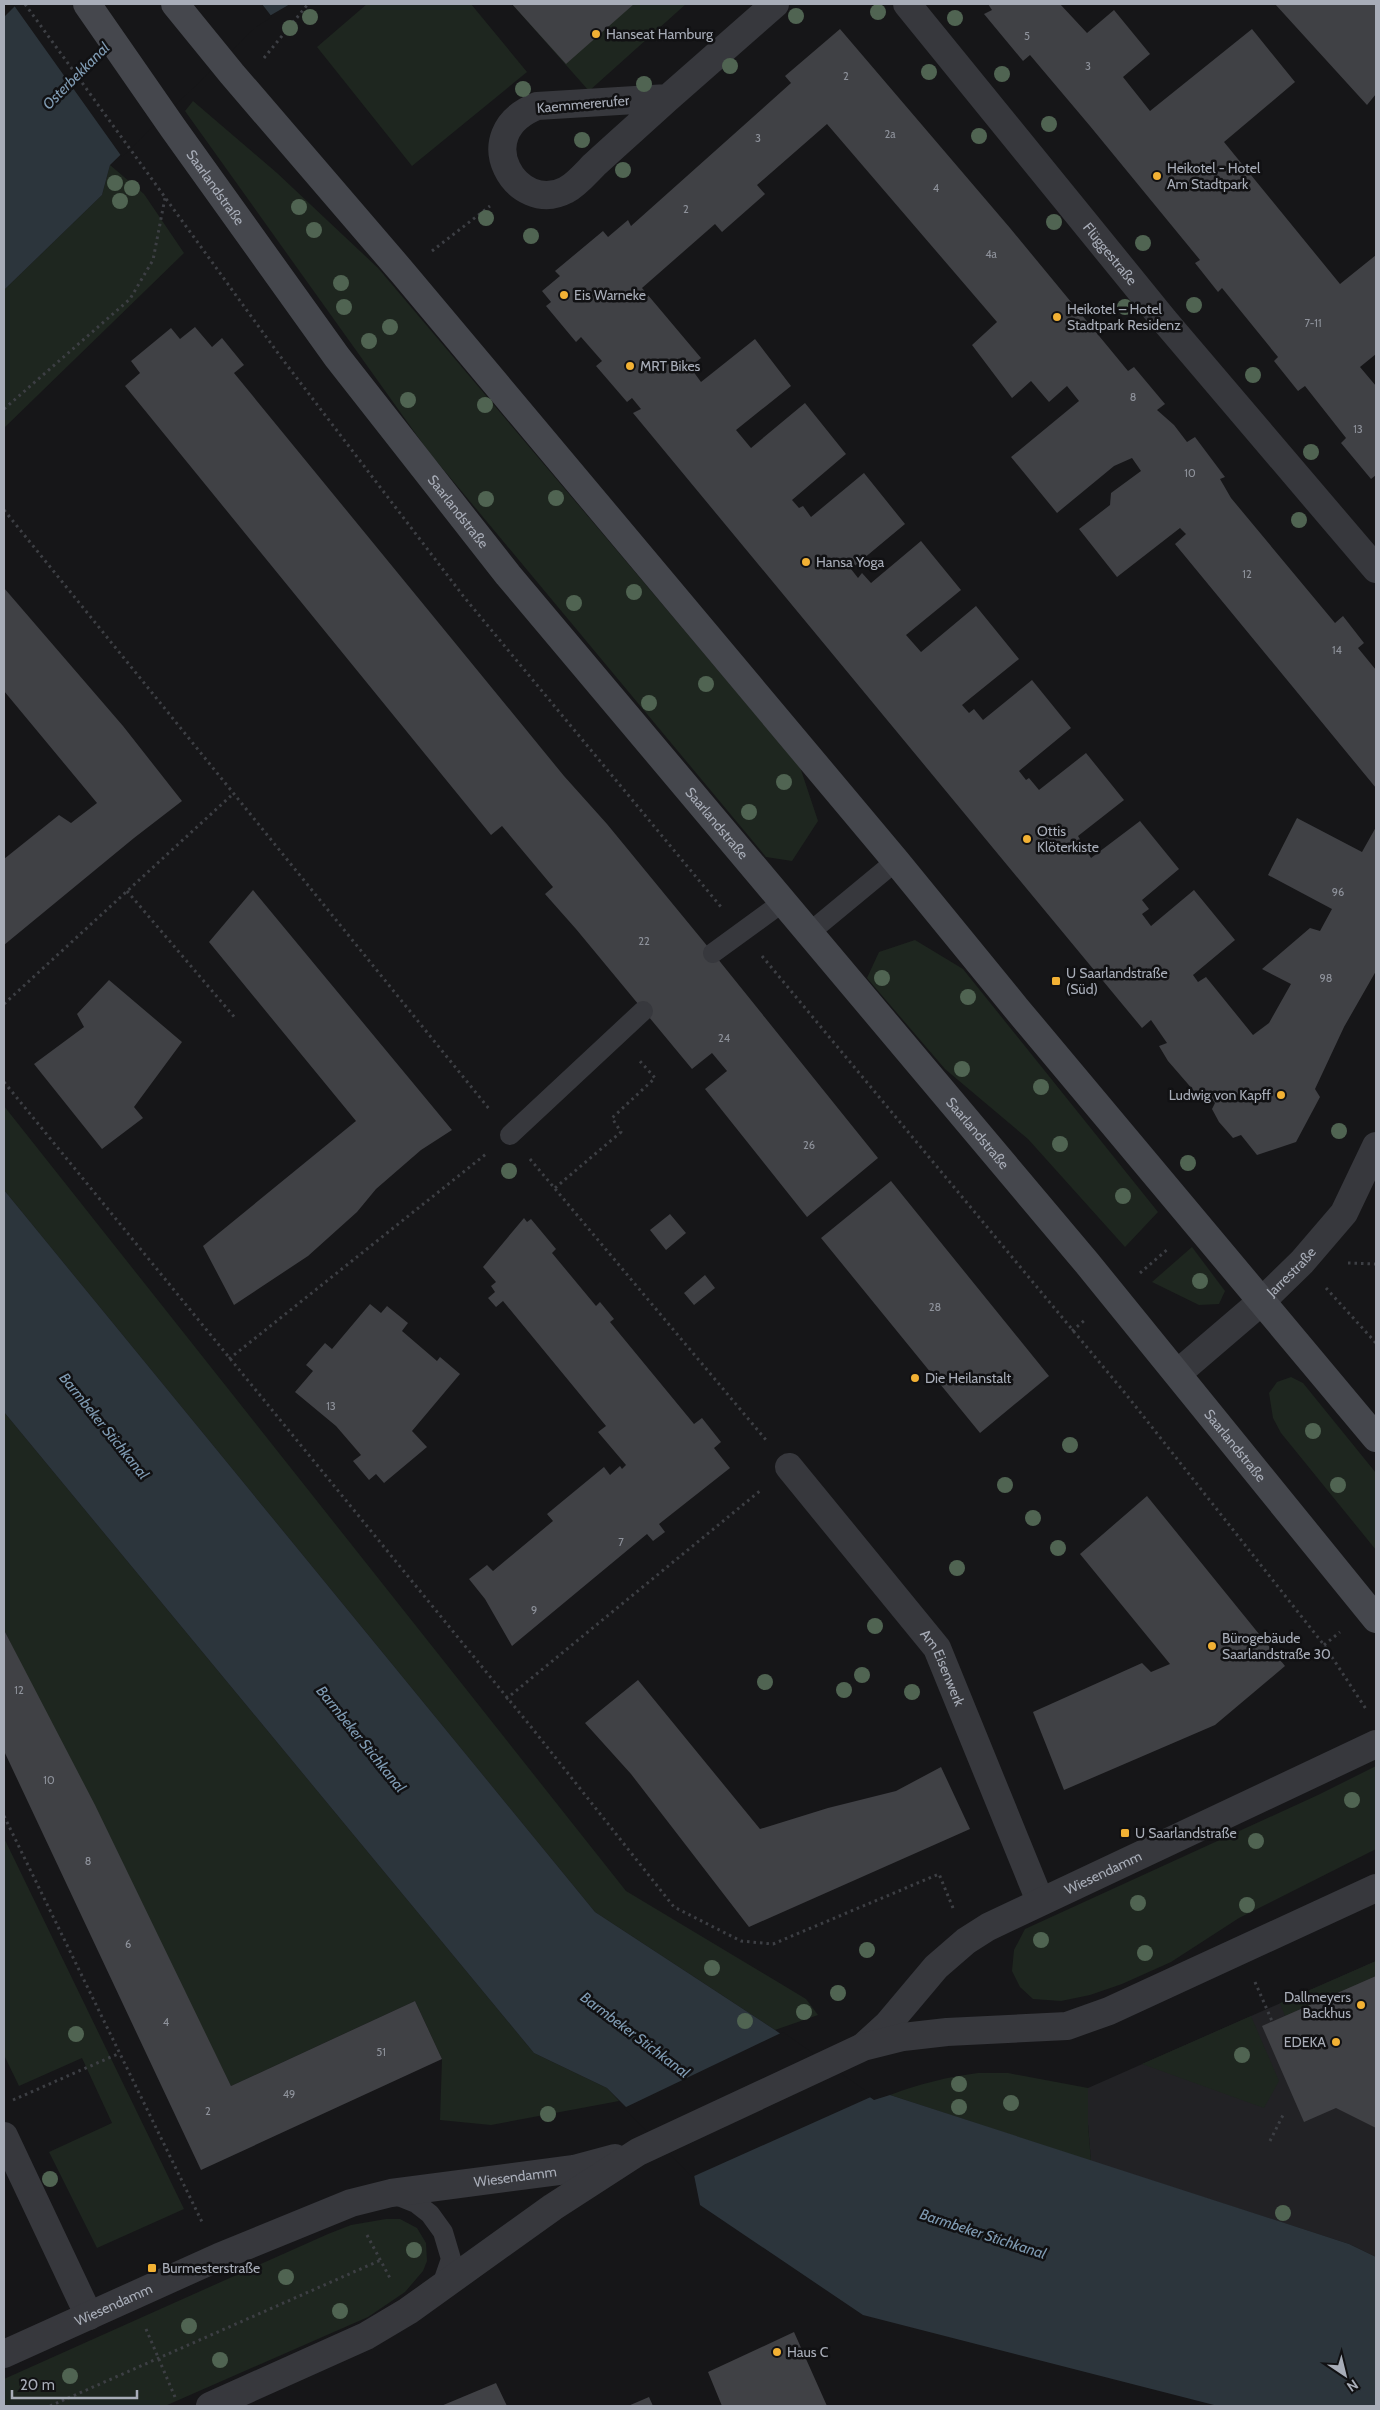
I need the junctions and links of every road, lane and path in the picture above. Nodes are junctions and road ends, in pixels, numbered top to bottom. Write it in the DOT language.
graph roads {
  1 [pos="24,4"];
  2 [pos="87,4"];
  3 [pos="175,4"];
  4 [pos="308,4"];
  5 [pos="775,4"];
  6 [pos="907,4"];
  7 [pos="266,56"];
  8 [pos="668,98"];
  9 [pos="131,150"];
  10 [pos="518,185"];
  11 [pos="165,197"];
  12 [pos="403,273"];
  13 [pos="4,409"];
  14 [pos="4,510"];
  15 [pos="1376,570"];
  16 [pos="234,793"];
  17 [pos="896,861"];
  18 [pos="128,891"];
  19 [pos="783,902"];
  20 [pos="809,933"];
  21 [pos="713,953"];
  22 [pos="4,1004"];
  23 [pos="643,1011"];
  24 [pos="236,1019"];
  25 [pos="618,1034"];
  26 [pos="4,1082"];
  27 [pos="510,1135"];
  28 [pos="1376,1146"];
  29 [pos="555,1188"];
  30 [pos="1196,1224"];
  31 [pos="1302,1262"];
  32 [pos="1114,1295"];
  33 [pos="1262,1301"];
  34 [pos="1376,1343"];
  35 [pos="229,1359"];
  36 [pos="1178,1373"];
  37 [pos="1376,1438"];
  38 [pos="789,1467"];
  39 [pos="1376,1620"];
  40 [pos="506,1699"];
  41 [pos="1376,1744"];
  42 [pos="4,1816"];
  43 [pos="939,1874"];
  44 [pos="1376,1888"];
  45 [pos="1040,1901"];
  46 [pos="863,2046"];
  47 [pos="120,2053"];
  48 [pos="4,2104"];
  49 [pos="1283,2115"];
  50 [pos="4,2136"];
  51 [pos="1270,2141"];
  52 [pos="638,2152"];
  53 [pos="391,2193"];
  54 [pos="219,2257"];
  55 [pos="381,2260"];
  56 [pos="441,2288"];
  57 [pos="133,2296"];
  58 [pos="89,2316"];
  59 [pos="4,2354"];
  60 [pos="157,2359"];
  61 [pos="176,2398"];
  62 [pos="50,2406"];
  63 [pos="210,2406"];
  1 -- 9 [label="path"];
  2 -- 19 [label="main road, Saarlandstraße"];
  3 -- 12 [label="main road"];
  4 -- 7 [label="path"];
  5 -- 8 [label="street, Kaemmererufer"];
  6 -- 15 [label="street, Flüggestraße"];
  8 -- 10 [label="street, Kaemmererufer"];
  8 -- 10 [label="street, Kaemmererufer"];
  10 -- 12 [label="path"];
  11 -- 13 [label="path"];
  12 -- 17 [label="main road"];
  14 -- 16 [label="path"];
  16 -- 18 [label="path"];
  16 -- 27 [label="path"];
  17 -- 20 [label="lane"];
  17 -- 30 [label="main road"];
  18 -- 22 [label="path"];
  18 -- 24 [label="path"];
  19 -- 20 [label="main road, Saarlandstraße"];
  19 -- 21 [label="lane"];
  20 -- 32 [label="main road, Saarlandstraße"];
  23 -- 25 [label="lane"];
  25 -- 27 [label="lane"];
  25 -- 29 [label="path"];
  26 -- 35 [label="path"];
  27 -- 29 [label="path"];
  27 -- 35 [label="path"];
  28 -- 31 [label="street, Jarrestraße"];
  29 -- 38 [label="path"];
  30 -- 32 [label="path"];
  30 -- 33 [label="main road"];
  31 -- 33 [label="street, Jarrestraße"];
  31 -- 34 [label="path"];
  32 -- 36 [label="main road, Saarlandstraße"];
  33 -- 36 [label="street, Jarrestraße"];
  33 -- 37 [label="main road"];
  35 -- 40 [label="path"];
  36 -- 39 [label="main road, Saarlandstraße"];
  38 -- 40 [label="path"];
  38 -- 45 [label="street, Am Eisenwerk"];
  40 -- 43 [label="path"];
  41 -- 45 [label="street, Wiesendamm"];
  42 -- 47 [label="path"];
  44 -- 46 [label="street, Wiesendamm"];
  45 -- 46 [label="street, Wiesendamm"];
  46 -- 52 [label="street, Wiesendamm"];
  47 -- 48 [label="path"];
  47 -- 54 [label="path"];
  49 -- 51 [label="path"];
  50 -- 58 [label="street"];
  52 -- 53 [label="street, Wiesendamm"];
  52 -- 56 [label="street, Wiesendamm"];
  53 -- 54 [label="street, Wiesendamm"];
  53 -- 56 [label="lane"];
  54 -- 57 [label="street, Wiesendamm"];
  55 -- 60 [label="path"];
  56 -- 63 [label="street, Wiesendamm"];
  57 -- 58 [label="street, Wiesendamm"];
  57 -- 60 [label="path"];
  58 -- 59 [label="street, Wiesendamm"];
  60 -- 61 [label="path"];
  60 -- 62 [label="path"];
}
